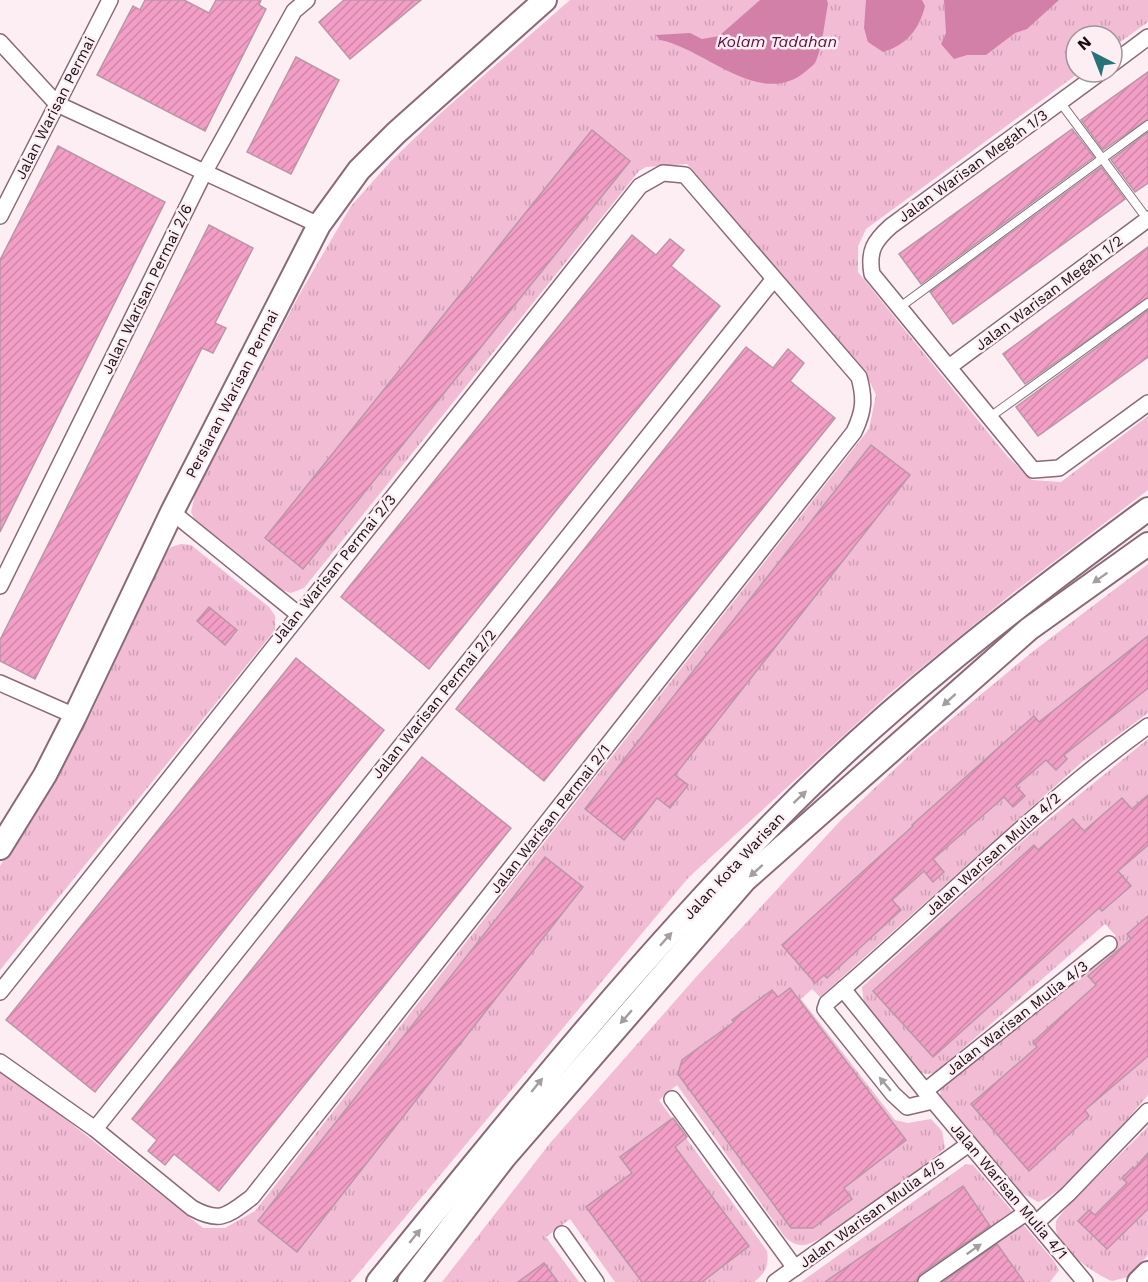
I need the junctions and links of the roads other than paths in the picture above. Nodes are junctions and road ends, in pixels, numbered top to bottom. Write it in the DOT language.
graph roads {
  1 [pos="110,0"];
  2 [pos="307,0"];
  3 [pos="545,0"];
  4 [pos="1148,37"];
  5 [pos="0,42"];
  6 [pos="1124,55"];
  7 [pos="1085,84"];
  8 [pos="1060,102"];
  9 [pos="57,104"];
  10 [pos="1148,125"];
  11 [pos="1102,158"];
  12 [pos="204,173"];
  13 [pos="0,216"];
  14 [pos="1148,219"];
  15 [pos="319,225"];
  16 [pos="772,280"];
  17 [pos="1148,303"];
  18 [pos="900,307"];
  19 [pos="949,367"];
  20 [pos="1148,402"];
  21 [pos="990,417"];
  22 [pos="1148,509"];
  23 [pos="172,513"];
  24 [pos="1148,544"];
  25 [pos="0,586"];
  26 [pos="298,614"];
  27 [pos="0,683"];
  28 [pos="75,716"];
  29 [pos="1148,726"];
  30 [pos="0,848"];
  31 [pos="1109,944"];
  32 [pos="843,989"];
  33 [pos="0,992"];
  34 [pos="0,1062"];
  35 [pos="929,1096"];
  36 [pos="672,1099"];
  37 [pos="1148,1111"];
  38 [pos="95,1129"];
  39 [pos="969,1144"];
  40 [pos="1031,1218"];
  41 [pos="562,1234"];
  42 [pos="795,1268"];
  43 [pos="1148,1273"];
  44 [pos="1083,1281"];
  45 [pos="378,1282"];
  46 [pos="409,1282"];
  47 [pos="596,1282"];
  48 [pos="775,1282"];
  49 [pos="926,1282"];
  50 [pos="1139,1282"];
  1 -- 9 [label="street, Jalan Warisan Permai"];
  2 -- 12 [label="street, Jalan Warisan Permai 2/6"];
  3 -- 15 [label="street, Persiaran Warisan Permai"];
  4 -- 6 [label="street"];
  5 -- 9 [label="street"];
  7 -- 8 [label="street, Jalan Warisan Megah 1/3"];
  8 -- 11 [label="lane"];
  8 -- 18 [label="street, Jalan Warisan Megah 1/3"];
  9 -- 12 [label="street"];
  9 -- 13 [label="street, Jalan Warisan Permai"];
  10 -- 11 [label="lane"];
  11 -- 14 [label="lane"];
  11 -- 18 [label="lane"];
  12 -- 15 [label="street"];
  12 -- 25 [label="street, Jalan Warisan Permai 2/6"];
  14 -- 19 [label="street, Jalan Warisan Megah 1/2"];
  15 -- 23 [label="street, Persiaran Warisan Permai"];
  16 -- 26 [label="street, Jalan Warisan Permai 2/3"];
  16 -- 38 [label="street, Jalan Warisan Permai 2/2"];
  16 -- 38 [label="street, Jalan Warisan Permai 2/1"];
  17 -- 21 [label="lane"];
  18 -- 19 [label="street"];
  19 -- 21 [label="street"];
  20 -- 21 [label="street"];
  45 -- 22 [label="street, Jalan Kota Warisan, one-way"];
  23 -- 26 [label="street"];
  23 -- 28 [label="street, Persiaran Warisan Permai"];
  24 -- 46 [label="street, Jalan Kota Warisan, one-way"];
  26 -- 33 [label="street, Jalan Warisan Permai 2/3"];
  27 -- 28 [label="street"];
  28 -- 30 [label="street, Persiaran Warisan Permai"];
  29 -- 32 [label="street, Jalan Warisan Mulia 4/2"];
  31 -- 35 [label="street, Jalan Warisan Mulia 4/3"];
  32 -- 35 [label="street, Jalan Warisan Mulia 4/1"];
  35 -- 32 [label="street, one-way"];
  34 -- 38 [label="street"];
  35 -- 39 [label="street, Jalan Warisan Mulia 4/1"];
  36 -- 42 [label="street"];
  37 -- 40 [label="street"];
  39 -- 40 [label="street, Jalan Warisan Mulia 4/1"];
  39 -- 42 [label="street, Jalan Warisan Mulia 4/5"];
  40 -- 44 [label="street, Jalan Warisan Mulia 4/1"];
  49 -- 40 [label="street, one-way"];
  41 -- 47 [label="street"];
  42 -- 48 [label="street, Jalan Warisan Mulia 4/5"];
  43 -- 50 [label="street"];
}
